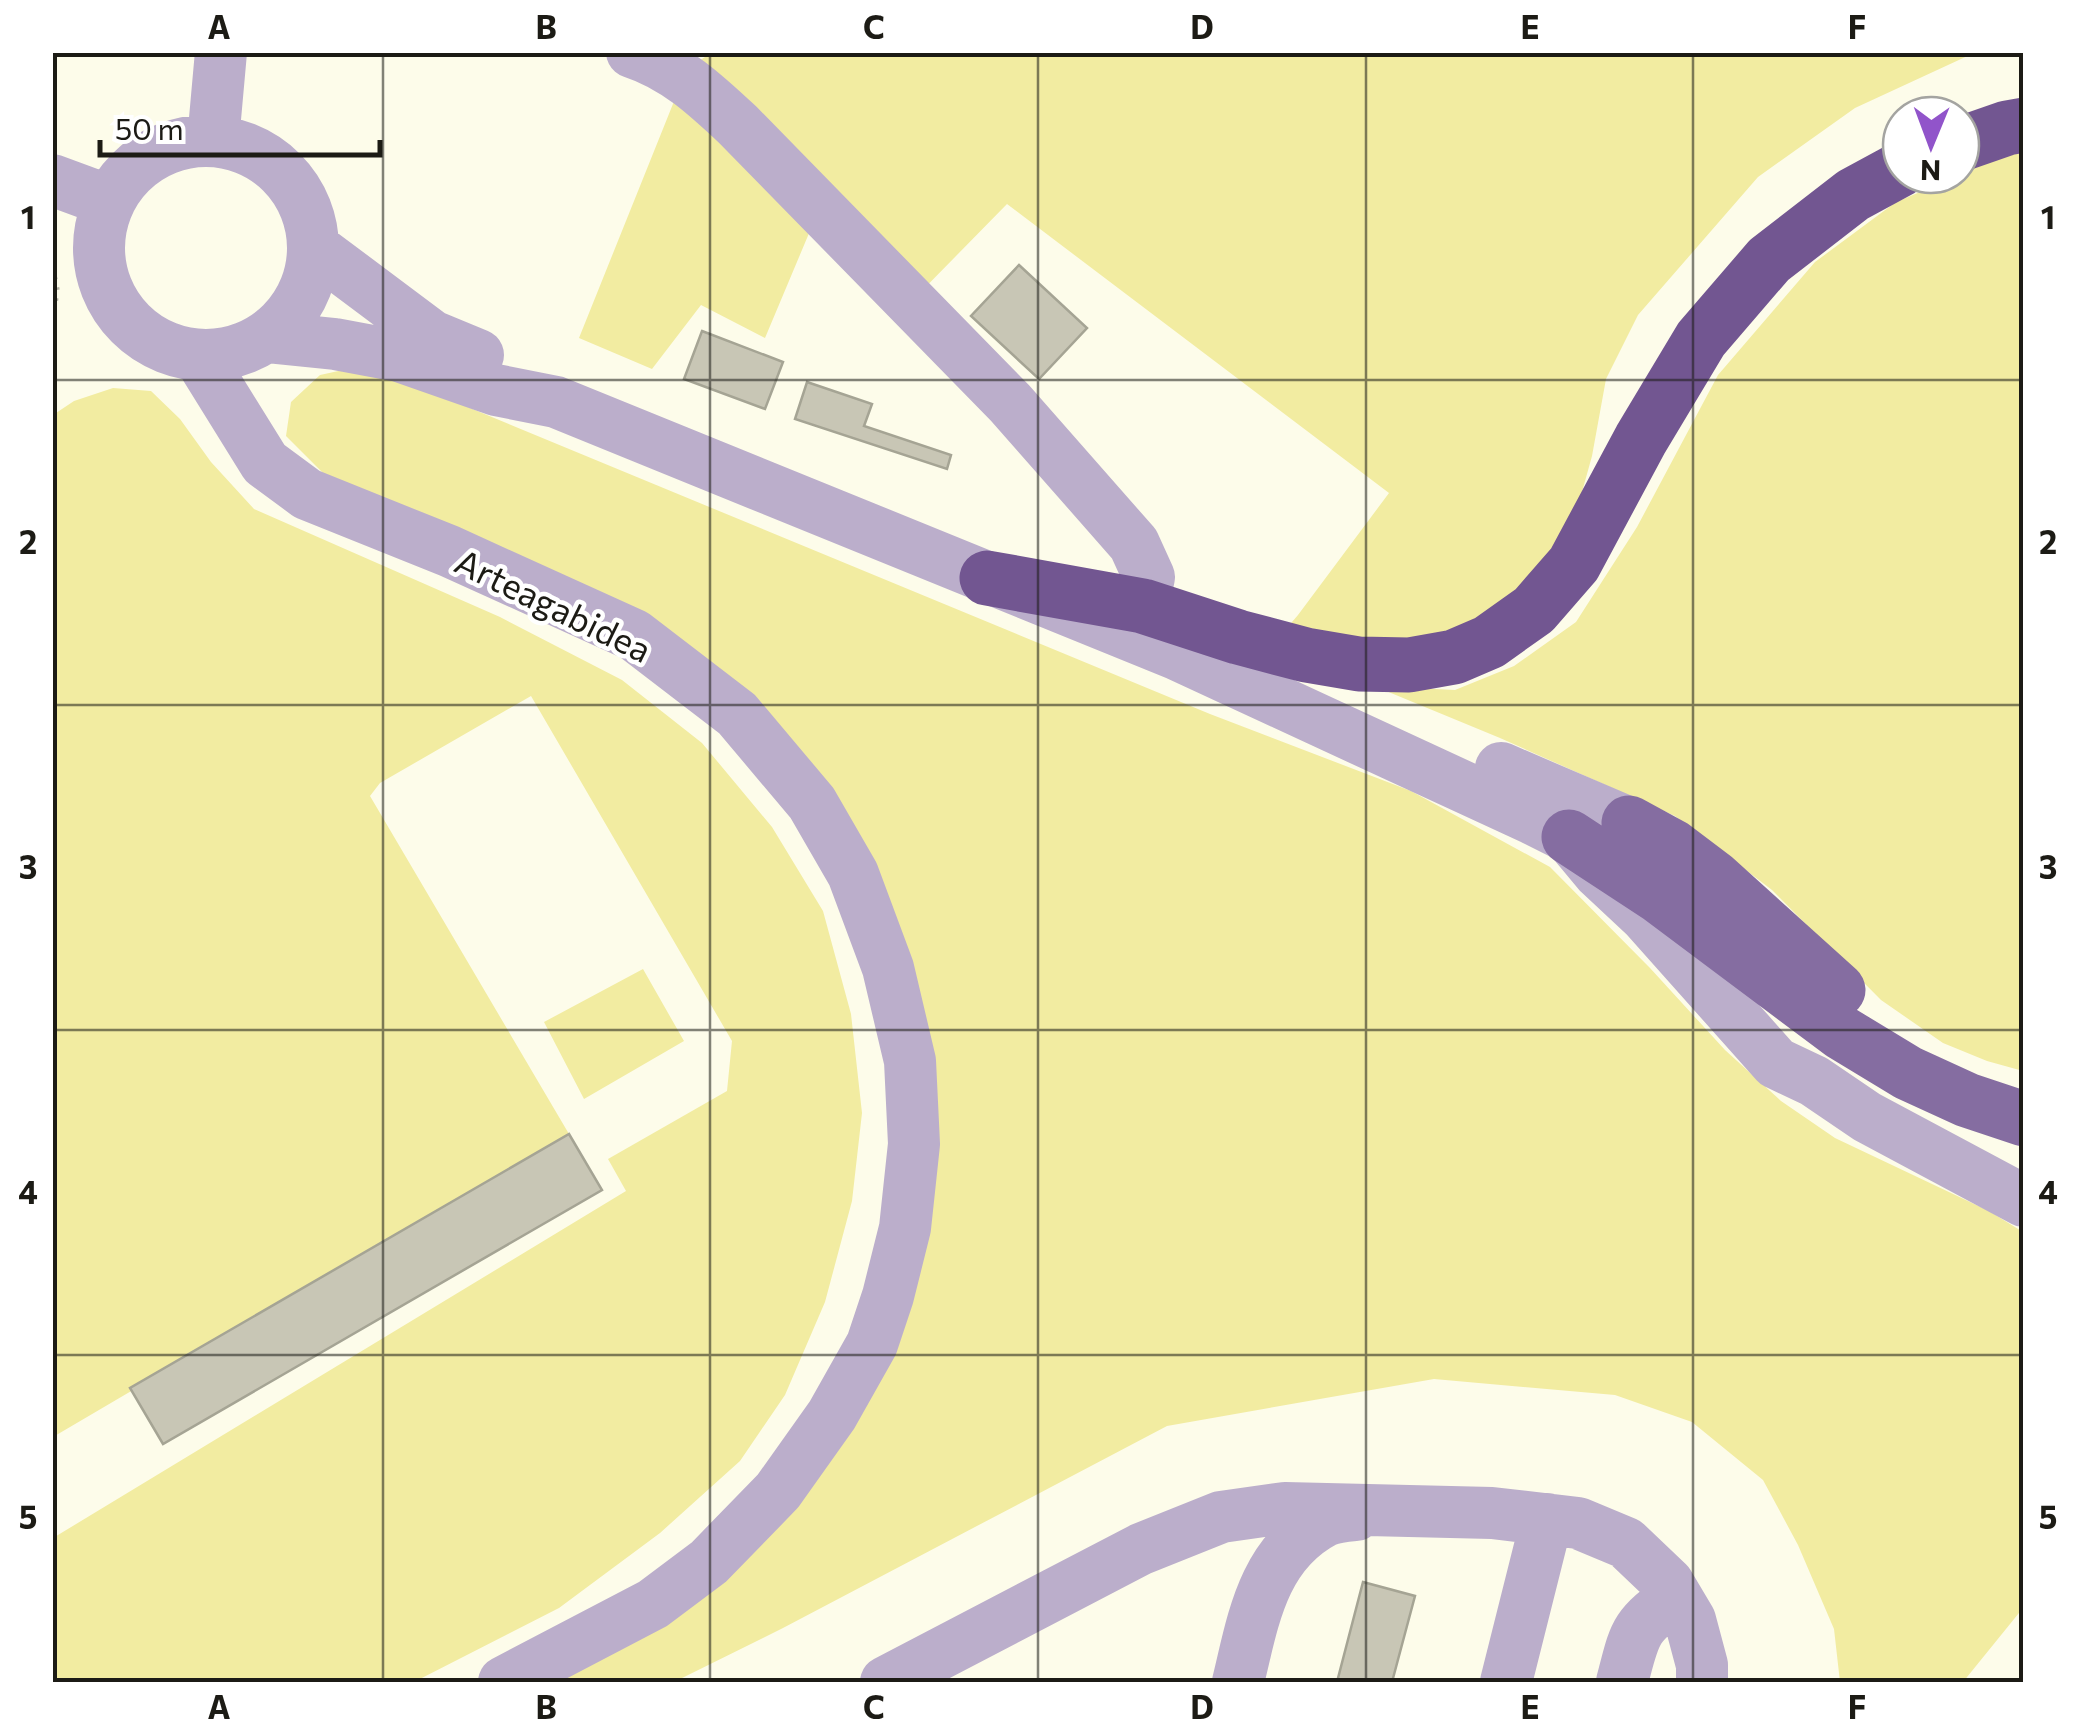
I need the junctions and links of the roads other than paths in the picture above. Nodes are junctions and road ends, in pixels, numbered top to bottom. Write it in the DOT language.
graph roads {
  1 [pos="221,52"];
  2 [pos="632,52"];
  3 [pos="2024,125"];
  4 [pos="1981,137"];
  5 [pos="212,141"];
  6 [pos="52,180"];
  7 [pos="1881,180"];
  8 [pos="109,201"];
  9 [pos="313,247"];
  10 [pos="266,337"];
  11 [pos="198,355"];
  12 [pos="556,402"];
  13 [pos="988,578"];
  14 [pos="1142,606"];
  15 [pos="1176,654"];
  16 [pos="1629,823"];
  17 [pos="1569,838"];
  18 [pos="1718,939"];
  19 [pos="1814,1081"];
  20 [pos="2024,1099"];
  21 [pos="2024,1119"];
  22 [pos="2024,1201"];
  23 [pos="1382,1510"];
  24 [pos="1546,1519"];
  25 [pos="1676,1596"];
  26 [pos="504,1682"];
  27 [pos="886,1682"];
  28 [pos="1238,1682"];
  29 [pos="1506,1682"];
  30 [pos="1622,1682"];
  31 [pos="1702,1682"];
  1 -- 5 [label="street"];
  2 -- 14 [label="street"];
  3 -- 4 [label="highway"];
  5 -- 8 [label="street"];
  5 -- 9 [label="street"];
  6 -- 8 [label="street"];
  7 -- 14 [label="highway"];
  8 -- 11 [label="street"];
  9 -- 10 [label="street"];
  9 -- 12 [label="street"];
  10 -- 11 [label="street"];
  10 -- 12 [label="street"];
  11 -- 26 [label="street, Arteagabidea"];
  12 -- 13 [label="street"];
  13 -- 14 [label="highway"];
  13 -- 15 [label="street"];
  15 -- 16 [label="street"];
  15 -- 17 [label="street"];
  16 -- 18 [label="street"];
  16 -- 20 [label="main road"];
  17 -- 18 [label="main road"];
  17 -- 19 [label="street"];
  18 -- 19 [label="street"];
  18 -- 21 [label="main road"];
  19 -- 22 [label="street"];
  23 -- 24 [label="street"];
  23 -- 27 [label="street"];
  23 -- 28 [label="street"];
  24 -- 25 [label="street"];
  24 -- 29 [label="street"];
  25 -- 30 [label="street"];
  25 -- 31 [label="street"];
}
